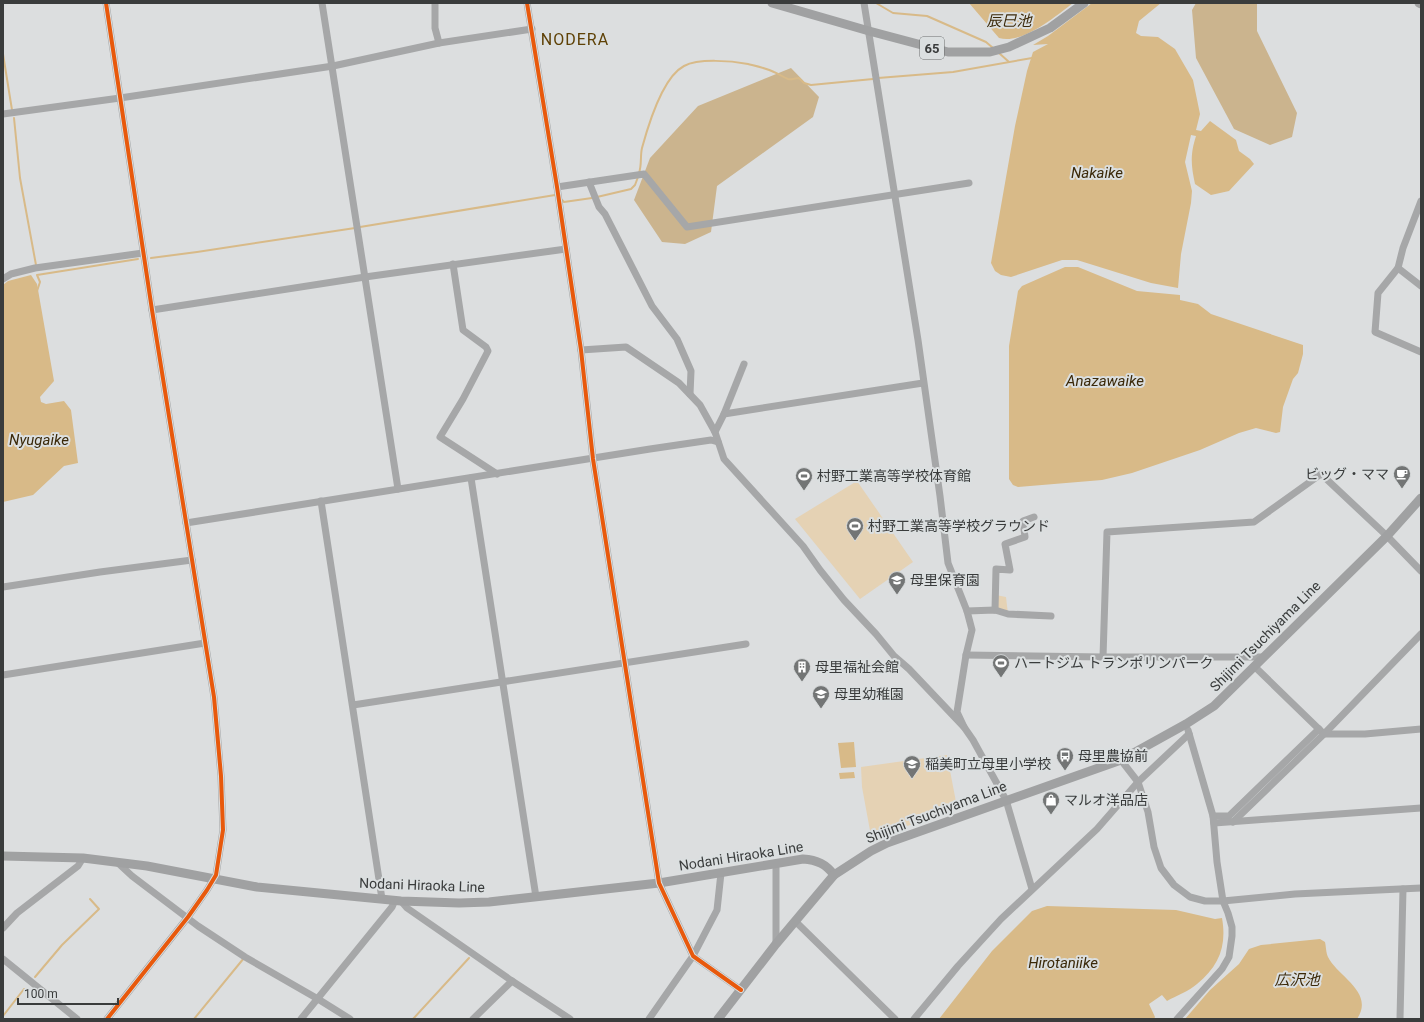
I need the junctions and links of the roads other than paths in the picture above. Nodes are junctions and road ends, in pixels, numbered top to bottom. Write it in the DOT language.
graph roads {
  1 [pos="106,3"];
  2 [pos="322,3"];
  3 [pos="435,3"];
  4 [pos="527,3"];
  5 [pos="772,3"];
  6 [pos="864,3"];
  7 [pos="1084,3"];
  8 [pos="532,29"];
  9 [pos="869,31"];
  10 [pos="439,44"];
  11 [pos="333,66"];
  12 [pos="120,98"];
  13 [pos="3,114"];
  14 [pos="589,182"];
  15 [pos="969,183"];
  16 [pos="557,187"];
  17 [pos="896,195"];
  18 [pos="1421,201"];
  19 [pos="566,249"];
  20 [pos="143,253"];
  21 [pos="453,264"];
  22 [pos="1398,268"];
  23 [pos="365,277"];
  24 [pos="3,279"];
  25 [pos="1421,286"];
  26 [pos="152,310"];
  27 [pos="582,350"];
  28 [pos="1421,352"];
  29 [pos="744,364"];
  30 [pos="923,383"];
  31 [pos="690,394"];
  32 [pos="724,414"];
  33 [pos="715,432"];
  34 [pos="718,442"];
  35 [pos="593,458"];
  36 [pos="497,474"];
  37 [pos="471,478"];
  38 [pos="398,489"];
  39 [pos="1421,498"];
  40 [pos="321,501"];
  41 [pos="1034,517"];
  42 [pos="186,522"];
  43 [pos="1387,536"];
  44 [pos="192,560"];
  45 [pos="1421,571"];
  46 [pos="3,587"];
  47 [pos="995,610"];
  48 [pos="967,611"];
  49 [pos="1051,616"];
  50 [pos="1421,634"];
  51 [pos="205,643"];
  52 [pos="746,644"];
  53 [pos="966,655"];
  54 [pos="1103,657"];
  55 [pos="1263,657"];
  56 [pos="624,663"];
  57 [pos="1254,666"];
  58 [pos="3,675"];
  59 [pos="502,682"];
  60 [pos="353,705"];
  61 [pos="1186,724"];
  62 [pos="964,727"];
  63 [pos="1421,729"];
  64 [pos="1321,732"];
  65 [pos="1190,734"];
  66 [pos="1121,760"];
  67 [pos="1138,782"];
  68 [pos="1006,800"];
  69 [pos="1421,808"];
  70 [pos="1214,820"];
  71 [pos="1233,822"];
  72 [pos="3,856"];
  73 [pos="83,858"];
  74 [pos="118,862"];
  75 [pos="776,864"];
  76 [pos="721,874"];
  77 [pos="834,875"];
  78 [pos="213,880"];
  79 [pos="659,883"];
  80 [pos="1421,888"];
  81 [pos="1032,889"];
  82 [pos="1403,889"];
  83 [pos="536,897"];
  84 [pos="382,899"];
  85 [pos="398,901"];
  86 [pos="1223,901"];
  87 [pos="188,917"];
  88 [pos="795,921"];
  89 [pos="3,928"];
  90 [pos="776,944"];
  91 [pos="694,956"];
  92 [pos="3,959"];
  93 [pos="512,981"];
  94 [pos="741,990"];
  95 [pos="318,999"];
  96 [pos="77,1019"];
  97 [pos="107,1019"];
  98 [pos="301,1019"];
  99 [pos="350,1019"];
  100 [pos="473,1019"];
  101 [pos="570,1019"];
  102 [pos="649,1019"];
  103 [pos="718,1019"];
  104 [pos="895,1019"];
  105 [pos="914,1019"];
  106 [pos="1177,1019"];
  107 [pos="1400,1019"];
  1 -- 12 [label="street"];
  2 -- 11 [label="street"];
  3 -- 10 [label="street"];
  4 -- 8 [label="street"];
  5 -- 9 [label="main road, 65"];
  6 -- 9 [label="street"];
  7 -- 9 [label="main road, 65"];
  8 -- 10 [label="street"];
  8 -- 16 [label="street"];
  9 -- 17 [label="street"];
  10 -- 11 [label="street"];
  11 -- 12 [label="street"];
  11 -- 23 [label="street"];
  12 -- 13 [label="street"];
  12 -- 20 [label="street"];
  14 -- 16 [label="street"];
  14 -- 17 [label="street"];
  14 -- 31 [label="street"];
  15 -- 17 [label="street"];
  16 -- 19 [label="street"];
  17 -- 30 [label="street"];
  18 -- 22 [label="street"];
  19 -- 21 [label="street"];
  19 -- 27 [label="street"];
  20 -- 24 [label="street"];
  20 -- 26 [label="street"];
  21 -- 23 [label="street"];
  21 -- 36 [label="street"];
  22 -- 25 [label="street"];
  22 -- 28 [label="street"];
  23 -- 26 [label="street"];
  23 -- 38 [label="street"];
  26 -- 42 [label="street"];
  27 -- 31 [label="street"];
  27 -- 35 [label="street"];
  29 -- 32 [label="street"];
  30 -- 32 [label="street"];
  30 -- 48 [label="street"];
  31 -- 33 [label="street"];
  32 -- 33 [label="street"];
  33 -- 34 [label="street"];
  34 -- 35 [label="street"];
  34 -- 62 [label="street"];
  35 -- 36 [label="street"];
  35 -- 56 [label="street"];
  36 -- 37 [label="street"];
  37 -- 38 [label="street"];
  37 -- 59 [label="street"];
  38 -- 40 [label="street"];
  39 -- 43 [label="main road, Shijimi Tsuchiyama Line"];
  40 -- 42 [label="street"];
  40 -- 60 [label="street"];
  41 -- 47 [label="street"];
  42 -- 44 [label="street"];
  43 -- 45 [label="street"];
  43 -- 54 [label="street"];
  43 -- 55 [label="main road, Shijimi Tsuchiyama Line"];
  44 -- 46 [label="street"];
  44 -- 51 [label="street"];
  47 -- 48 [label="street"];
  47 -- 49 [label="street"];
  48 -- 53 [label="street"];
  50 -- 64 [label="street"];
  51 -- 58 [label="street"];
  51 -- 78 [label="street"];
  52 -- 56 [label="street"];
  53 -- 54 [label="street"];
  53 -- 62 [label="street"];
  54 -- 55 [label="street"];
  55 -- 57 [label="main road, Shijimi Tsuchiyama Line"];
  56 -- 59 [label="street"];
  56 -- 79 [label="street"];
  57 -- 61 [label="main road, Shijimi Tsuchiyama Line"];
  57 -- 64 [label="street"];
  59 -- 60 [label="street"];
  59 -- 83 [label="street"];
  60 -- 84 [label="street"];
  61 -- 65 [label="street"];
  61 -- 66 [label="main road, Shijimi Tsuchiyama Line"];
  62 -- 68 [label="street"];
  63 -- 64 [label="street"];
  64 -- 70 [label="street"];
  64 -- 71 [label="street"];
  65 -- 67 [label="street"];
  65 -- 70 [label="street"];
  66 -- 67 [label="street"];
  66 -- 68 [label="main road, Shijimi Tsuchiyama Line"];
  67 -- 81 [label="street"];
  67 -- 86 [label="street"];
  68 -- 77 [label="main road, Shijimi Tsuchiyama Line"];
  68 -- 81 [label="street"];
  69 -- 71 [label="street"];
  70 -- 71 [label="street"];
  70 -- 86 [label="street"];
  72 -- 73 [label="main road, Nodani Hiraoka Line"];
  73 -- 74 [label="main road, Nodani Hiraoka Line"];
  73 -- 89 [label="street"];
  74 -- 78 [label="main road, Nodani Hiraoka Line"];
  74 -- 87 [label="street"];
  75 -- 76 [label="main road, Nodani Hiraoka Line"];
  75 -- 77 [label="main road, Nodani Hiraoka Line"];
  75 -- 90 [label="street"];
  76 -- 79 [label="main road, Nodani Hiraoka Line"];
  76 -- 91 [label="street"];
  77 -- 88 [label="main road, Shijimi Tsuchiyama Line"];
  78 -- 84 [label="main road, Nodani Hiraoka Line"];
  78 -- 87 [label="street"];
  79 -- 83 [label="main road, Nodani Hiraoka Line"];
  79 -- 91 [label="street"];
  80 -- 82 [label="street"];
  81 -- 105 [label="street"];
  82 -- 86 [label="street"];
  82 -- 107 [label="street"];
  83 -- 85 [label="main road, Nodani Hiraoka Line"];
  84 -- 85 [label="main road, Nodani Hiraoka Line"];
  85 -- 93 [label="street"];
  85 -- 95 [label="street"];
  86 -- 106 [label="street"];
  87 -- 95 [label="street"];
  87 -- 97 [label="street"];
  88 -- 90 [label="main road, Shijimi Tsuchiyama Line"];
  88 -- 104 [label="street"];
  90 -- 94 [label="main road, Shijimi Tsuchiyama Line"];
  91 -- 94 [label="street"];
  91 -- 102 [label="street"];
  92 -- 96 [label="street"];
  93 -- 100 [label="street"];
  93 -- 101 [label="street"];
  94 -- 103 [label="main road, Shijimi Tsuchiyama Line"];
  95 -- 98 [label="street"];
  95 -- 99 [label="street"];
}
